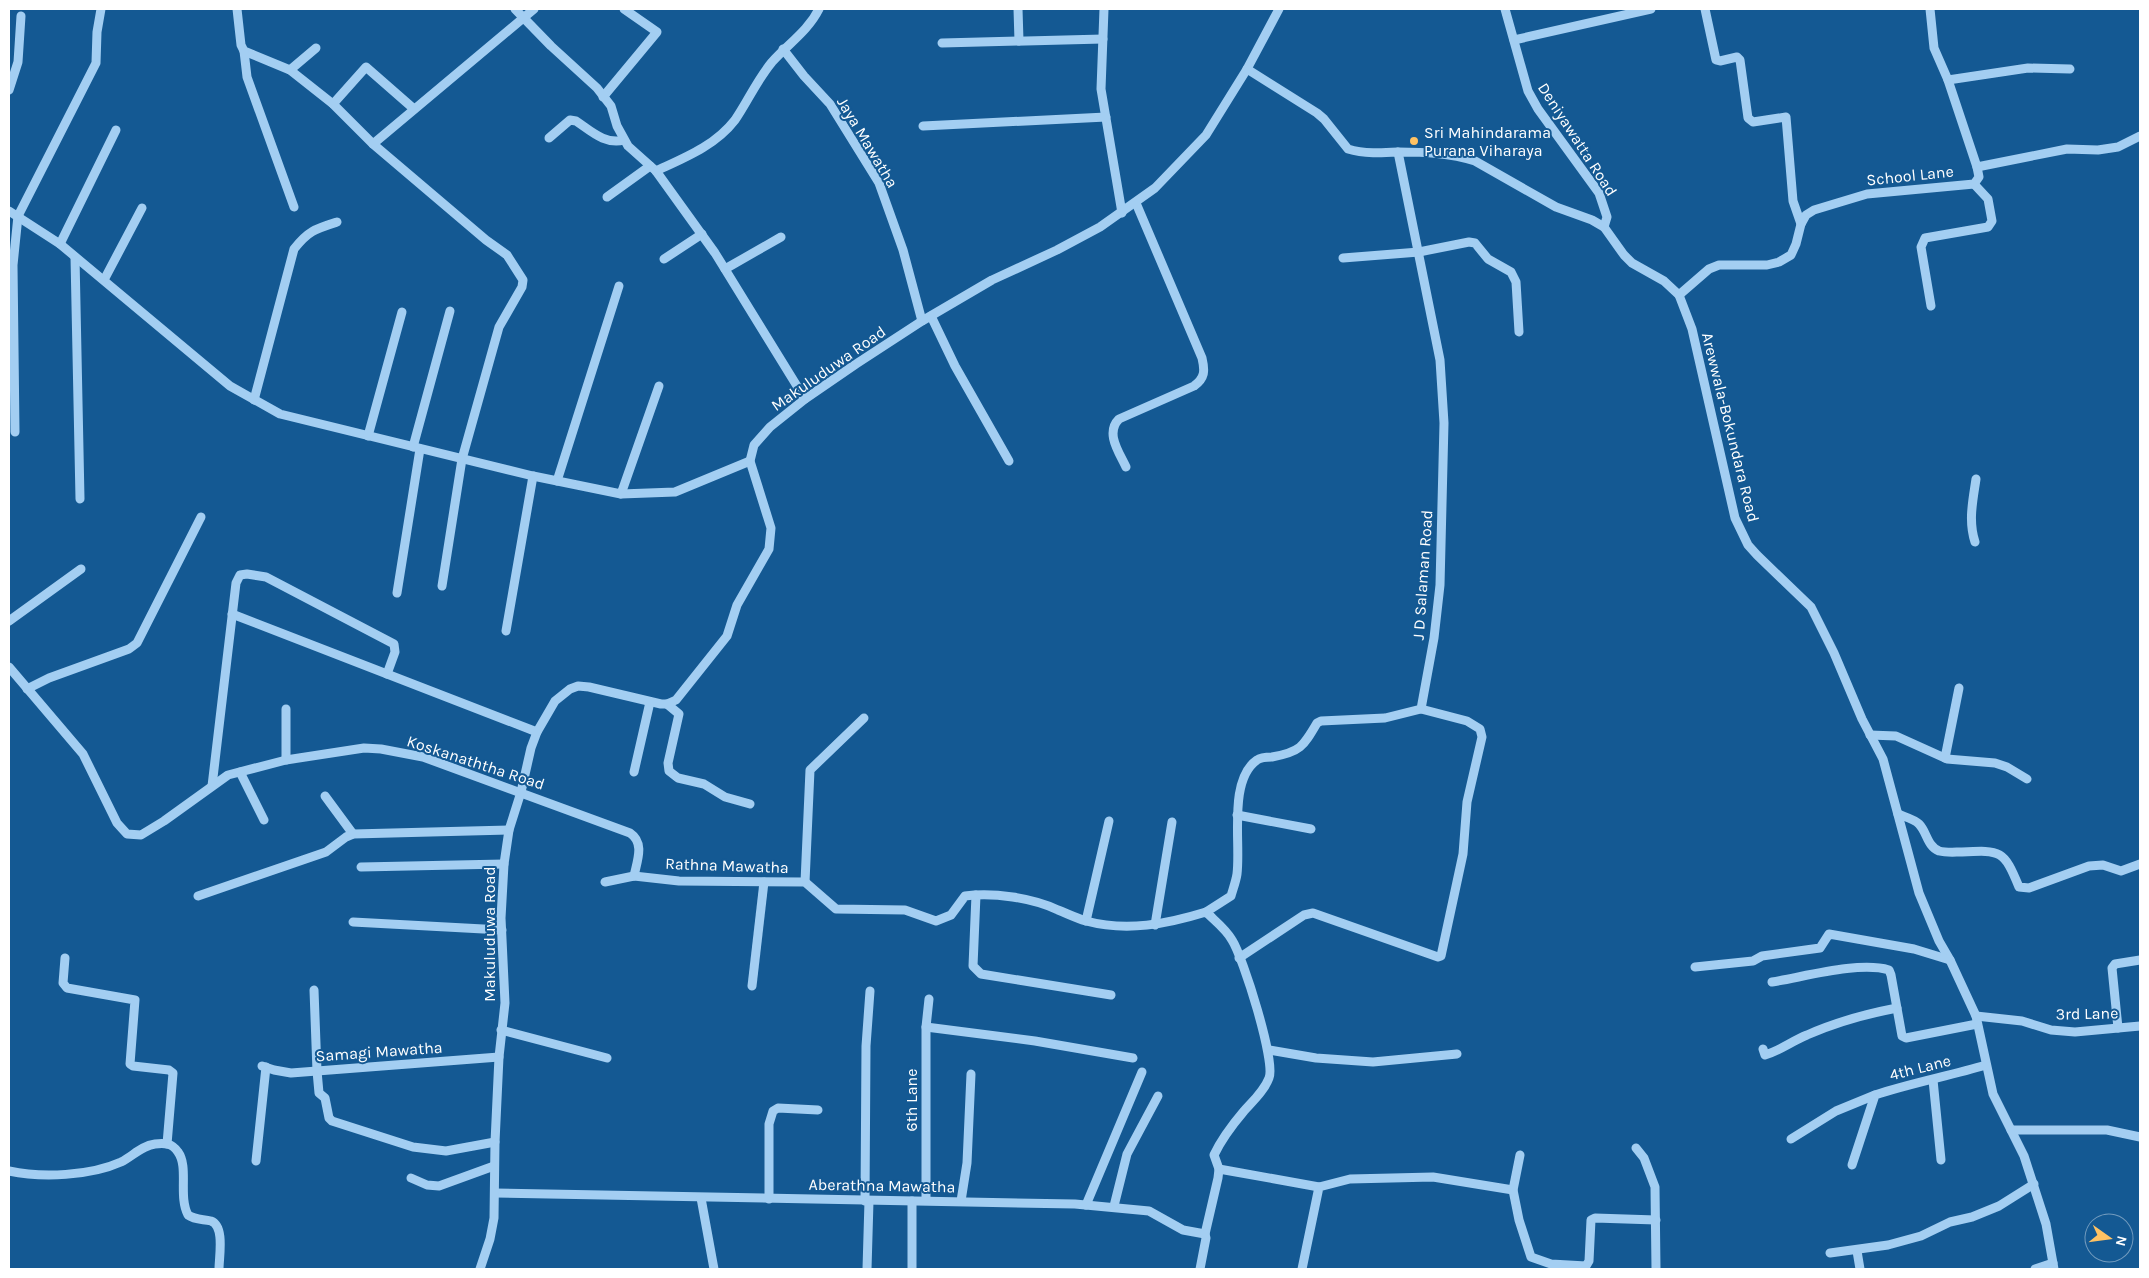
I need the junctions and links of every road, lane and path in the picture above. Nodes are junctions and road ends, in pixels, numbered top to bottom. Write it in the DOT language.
graph roads {
  1 [pos="101,9"];
  2 [pos="237,9"];
  3 [pos="515,9"];
  4 [pos="534,9"];
  5 [pos="624,9"];
  6 [pos="820,9"];
  7 [pos="1018,9"];
  8 [pos="1104,9"];
  9 [pos="1279,9"];
  10 [pos="1505,9"];
  11 [pos="1651,9"];
  12 [pos="1705,9"];
  13 [pos="1930,9"];
  14 [pos="21,16"];
  15 [pos="524,16"];
  16 [pos="1103,39"];
  17 [pos="1514,40"];
  18 [pos="1020,41"];
  19 [pos="942,42"];
  20 [pos="316,48"];
  21 [pos="783,49"];
  22 [pos="244,51"];
  23 [pos="2070,68"];
  24 [pos="1247,69"];
  25 [pos="290,70"];
  26 [pos="1948,80"];
  27 [pos="9,90"];
  28 [pos="604,97"];
  29 [pos="333,104"];
  30 [pos="414,109"];
  31 [pos="1106,117"];
  32 [pos="923,126"];
  33 [pos="116,130"];
  34 [pos="2140,136"];
  35 [pos="549,138"];
  36 [pos="624,140"];
  37 [pos="373,144"];
  38 [pos="1398,152"];
  39 [pos="1977,167"];
  40 [pos="653,168"];
  41 [pos="1974,184"];
  42 [pos="607,197"];
  43 [pos="1136,203"];
  44 [pos="294,207"];
  45 [pos="142,208"];
  46 [pos="9,211"];
  47 [pos="1122,213"];
  48 [pos="18,216"];
  49 [pos="336,222"];
  50 [pos="1801,224"];
  51 [pos="1604,227"];
  52 [pos="702,234"];
  53 [pos="781,237"];
  54 [pos="60,244"];
  55 [pos="1420,252"];
  56 [pos="75,257"];
  57 [pos="1343,258"];
  58 [pos="664,259"];
  59 [pos="725,269"];
  60 [pos="104,280"];
  61 [pos="619,286"];
  62 [pos="1679,295"];
  63 [pos="1931,306"];
  64 [pos="450,310"];
  65 [pos="402,312"];
  66 [pos="927,318"];
  67 [pos="1520,332"];
  68 [pos="659,386"];
  69 [pos="805,399"];
  70 [pos="254,400"];
  71 [pos="15,432"];
  72 [pos="368,436"];
  73 [pos="416,448"];
  74 [pos="462,459"];
  75 [pos="750,461"];
  76 [pos="1008,461"];
  77 [pos="1126,466"];
  78 [pos="533,476"];
  79 [pos="1976,479"];
  80 [pos="556,481"];
  81 [pos="621,494"];
  82 [pos="80,499"];
  83 [pos="201,517"];
  84 [pos="1975,542"];
  85 [pos="81,569"];
  86 [pos="442,586"];
  87 [pos="398,593"];
  88 [pos="232,614"];
  89 [pos="9,621"];
  90 [pos="506,632"];
  91 [pos="9,667"];
  92 [pos="387,674"];
  93 [pos="1959,688"];
  94 [pos="28,689"];
  95 [pos="650,702"];
  96 [pos="667,704"];
  97 [pos="286,709"];
  98 [pos="1421,709"];
  99 [pos="864,718"];
  100 [pos="537,732"];
  101 [pos="1870,734"];
  102 [pos="1944,758"];
  103 [pos="286,760"];
  104 [pos="240,772"];
  105 [pos="634,772"];
  106 [pos="2027,779"];
  107 [pos="212,786"];
  108 [pos="521,792"];
  109 [pos="325,796"];
  110 [pos="750,804"];
  111 [pos="1898,814"];
  112 [pos="1237,815"];
  113 [pos="264,820"];
  114 [pos="1109,821"];
  115 [pos="1172,822"];
  116 [pos="1311,829"];
  117 [pos="509,830"];
  118 [pos="353,834"];
  119 [pos="504,864"];
  120 [pos="2140,864"];
  121 [pos="360,867"];
  122 [pos="634,876"];
  123 [pos="605,882"];
  124 [pos="764,882"];
  125 [pos="805,882"];
  126 [pos="976,895"];
  127 [pos="198,896"];
  128 [pos="1206,912"];
  129 [pos="1086,921"];
  130 [pos="353,922"];
  131 [pos="1155,926"];
  132 [pos="502,930"];
  133 [pos="65,958"];
  134 [pos="1239,958"];
  135 [pos="1950,960"];
  136 [pos="2140,960"];
  137 [pos="1695,966"];
  138 [pos="1772,982"];
  139 [pos="752,986"];
  140 [pos="314,990"];
  141 [pos="870,991"];
  142 [pos="1111,995"];
  143 [pos="929,999"];
  144 [pos="1897,1008"];
  145 [pos="1976,1020"];
  146 [pos="2140,1026"];
  147 [pos="926,1027"];
  148 [pos="2118,1028"];
  149 [pos="501,1030"];
  150 [pos="1763,1049"];
  151 [pos="1269,1050"];
  152 [pos="1457,1054"];
  153 [pos="498,1057"];
  154 [pos="607,1058"];
  155 [pos="1133,1058"];
  156 [pos="1986,1066"];
  157 [pos="317,1071"];
  158 [pos="1142,1072"];
  159 [pos="971,1074"];
  160 [pos="1933,1080"];
  161 [pos="1875,1095"];
  162 [pos="1158,1096"];
  163 [pos="818,1110"];
  164 [pos="2011,1130"];
  165 [pos="2140,1137"];
  166 [pos="1790,1139"];
  167 [pos="494,1142"];
  168 [pos="167,1144"];
  169 [pos="1636,1148"];
  170 [pos="1520,1155"];
  171 [pos="1941,1160"];
  172 [pos="256,1161"];
  173 [pos="1852,1165"];
  174 [pos="494,1166"];
  175 [pos="9,1170"];
  176 [pos="1218,1174"];
  177 [pos="411,1178"];
  178 [pos="2034,1184"];
  179 [pos="1319,1187"];
  180 [pos="1513,1190"];
  181 [pos="495,1193"];
  182 [pos="701,1198"];
  183 [pos="770,1199"];
  184 [pos="926,1200"];
  185 [pos="867,1201"];
  186 [pos="912,1201"];
  187 [pos="961,1201"];
  188 [pos="1086,1204"];
  189 [pos="1114,1206"];
  190 [pos="1656,1220"];
  191 [pos="1205,1234"];
  192 [pos="1858,1251"];
  193 [pos="1830,1253"];
  194 [pos="2054,1266"];
  195 [pos="219,1269"];
  196 [pos="480,1269"];
  197 [pos="714,1269"];
  198 [pos="867,1269"];
  199 [pos="912,1269"];
  200 [pos="1200,1269"];
  201 [pos="1302,1269"];
  202 [pos="1656,1269"];
  203 [pos="1860,1269"];
  204 [pos="2035,1269"];
  1 -- 48 [label="street"];
  2 -- 22 [label="street"];
  3 -- 15 [label="street"];
  4 -- 15 [label="street"];
  5 -- 28 [label="street"];
  6 -- 21 [label="street"];
  7 -- 18 [label="street"];
  8 -- 16 [label="street"];
  9 -- 24 [label="street, Makuluduwa Road"];
  10 -- 17 [label="street, Deniyawatta Road"];
  11 -- 17 [label="street"];
  12 -- 50 [label="street"];
  13 -- 26 [label="street, School Lane"];
  14 -- 27 [label="street"];
  15 -- 28 [label="street"];
  15 -- 30 [label="street"];
  16 -- 18 [label="street"];
  16 -- 31 [label="street"];
  17 -- 51 [label="street, Deniyawatta Road"];
  18 -- 19 [label="street"];
  20 -- 25 [label="street"];
  21 -- 40 [label="street"];
  21 -- 66 [label="street, Jaya Mawatha"];
  22 -- 25 [label="street"];
  22 -- 44 [label="street"];
  23 -- 26 [label="street"];
  24 -- 38 [label="street, Arewwala-Bokundara Road"];
  24 -- 43 [label="street, Makuluduwa Road"];
  25 -- 29 [label="street"];
  26 -- 39 [label="street, School Lane"];
  28 -- 36 [label="street"];
  29 -- 30 [label="street"];
  29 -- 37 [label="street"];
  30 -- 37 [label="street"];
  31 -- 32 [label="street"];
  31 -- 47 [label="street"];
  33 -- 54 [label="street"];
  34 -- 39 [label="street"];
  35 -- 36 [label="street"];
  36 -- 40 [label="street"];
  37 -- 74 [label="street"];
  38 -- 51 [label="street, Arewwala-Bokundara Road"];
  38 -- 55 [label="street, J D Salaman Road"];
  39 -- 41 [label="street, School Lane"];
  40 -- 42 [label="street"];
  40 -- 52 [label="street"];
  41 -- 50 [label="street, School Lane"];
  41 -- 63 [label="street"];
  43 -- 47 [label="street, Makuluduwa Road"];
  43 -- 77 [label="street"];
  45 -- 60 [label="street"];
  46 -- 48 [label="street"];
  47 -- 66 [label="street, Makuluduwa Road"];
  48 -- 54 [label="street"];
  48 -- 71 [label="street"];
  49 -- 70 [label="street"];
  50 -- 62 [label="street"];
  51 -- 62 [label="street, Arewwala-Bokundara Road"];
  52 -- 58 [label="street"];
  52 -- 59 [label="street"];
  53 -- 59 [label="street"];
  54 -- 56 [label="street"];
  55 -- 57 [label="street"];
  55 -- 67 [label="street"];
  55 -- 98 [label="street, J D Salaman Road"];
  56 -- 60 [label="street"];
  56 -- 82 [label="street"];
  59 -- 69 [label="street"];
  60 -- 70 [label="street"];
  61 -- 80 [label="street"];
  62 -- 101 [label="street, Arewwala-Bokundara Road"];
  64 -- 73 [label="street"];
  65 -- 72 [label="street"];
  66 -- 69 [label="street, Makuluduwa Road"];
  66 -- 76 [label="street, Jaya Mawatha"];
  68 -- 81 [label="street"];
  69 -- 75 [label="street, Makuluduwa Road"];
  70 -- 72 [label="street"];
  72 -- 73 [label="street"];
  73 -- 74 [label="street"];
  73 -- 87 [label="street"];
  74 -- 78 [label="street"];
  74 -- 86 [label="street"];
  75 -- 81 [label="street"];
  75 -- 96 [label="street"];
  78 -- 80 [label="street"];
  78 -- 90 [label="street"];
  79 -- 84 [label="street"];
  80 -- 81 [label="street"];
  83 -- 94 [label="street"];
  85 -- 89 [label="street"];
  88 -- 92 [label="street"];
  88 -- 92 [label="street"];
  88 -- 107 [label="street"];
  91 -- 94 [label="street, Koskanaththa Road"];
  92 -- 100 [label="street"];
  93 -- 102 [label="street"];
  94 -- 107 [label="street, Koskanaththa Road"];
  95 -- 96 [label="street, Makuluduwa Road"];
  95 -- 100 [label="street, Makuluduwa Road"];
  95 -- 105 [label="street"];
  96 -- 110 [label="street"];
  97 -- 103 [label="street"];
  98 -- 112 [label="street"];
  98 -- 134 [label="street"];
  99 -- 125 [label="street"];
  100 -- 108 [label="street, Makuluduwa Road"];
  101 -- 102 [label="street"];
  101 -- 111 [label="street, Arewwala-Bokundara Road"];
  102 -- 106 [label="street"];
  103 -- 104 [label="street, Koskanaththa Road"];
  103 -- 108 [label="street, Koskanaththa Road"];
  104 -- 107 [label="street, Koskanaththa Road"];
  104 -- 113 [label="street"];
  108 -- 117 [label="street, Makuluduwa Road"];
  108 -- 122 [label="street, Koskanaththa Road"];
  109 -- 118 [label="street"];
  111 -- 120 [label="street"];
  111 -- 135 [label="street, Arewwala-Bokundara Road"];
  112 -- 116 [label="street"];
  112 -- 128 [label="street"];
  114 -- 129 [label="street"];
  115 -- 131 [label="street"];
  117 -- 118 [label="street"];
  117 -- 119 [label="street, Makuluduwa Road"];
  118 -- 127 [label="street"];
  119 -- 121 [label="street"];
  119 -- 132 [label="street, Makuluduwa Road"];
  122 -- 123 [label="street, Rathna Mawatha"];
  122 -- 124 [label="street, Rathna Mawatha"];
  124 -- 125 [label="street, Rathna Mawatha"];
  124 -- 139 [label="street"];
  125 -- 126 [label="street, Rathna Mawatha"];
  126 -- 129 [label="street"];
  126 -- 142 [label="street"];
  128 -- 131 [label="street"];
  128 -- 134 [label="street"];
  129 -- 131 [label="street"];
  130 -- 132 [label="street"];
  132 -- 149 [label="street, Makuluduwa Road"];
  133 -- 168 [label="street"];
  134 -- 151 [label="street"];
  135 -- 137 [label="street"];
  135 -- 145 [label="street, Arewwala-Bokundara Road"];
  136 -- 148 [label="street"];
  138 -- 144 [label="street"];
  140 -- 157 [label="street"];
  141 -- 185 [label="street"];
  143 -- 147 [label="street, 6th Lane"];
  144 -- 145 [label="street, 3rd Lane"];
  144 -- 150 [label="street"];
  145 -- 148 [label="street, 3rd Lane"];
  145 -- 156 [label="street, Arewwala-Bokundara Road"];
  146 -- 148 [label="street, 3rd Lane"];
  147 -- 155 [label="street"];
  147 -- 184 [label="street, 6th Lane"];
  149 -- 153 [label="street, Makuluduwa Road"];
  149 -- 154 [label="street"];
  151 -- 152 [label="street"];
  151 -- 176 [label="street"];
  153 -- 157 [label="street, Samagi Mawatha"];
  153 -- 167 [label="street, Makuluduwa Road"];
  156 -- 160 [label="street, 4th Lane"];
  156 -- 164 [label="street, Arewwala-Bokundara Road"];
  157 -- 167 [label="street"];
  157 -- 172 [label="street, Samagi Mawatha"];
  158 -- 188 [label="street"];
  159 -- 187 [label="street"];
  160 -- 161 [label="street, 4th Lane"];
  160 -- 171 [label="street"];
  161 -- 166 [label="street"];
  161 -- 173 [label="street, 4th Lane"];
  162 -- 189 [label="street"];
  163 -- 183 [label="street"];
  164 -- 165 [label="street"];
  164 -- 178 [label="street, Arewwala-Bokundara Road"];
  167 -- 174 [label="street, Makuluduwa Road"];
  168 -- 175 [label="street"];
  168 -- 195 [label="street"];
  169 -- 190 [label="street"];
  170 -- 180 [label="street"];
  174 -- 177 [label="street"];
  174 -- 181 [label="street, Makuluduwa Road"];
  176 -- 179 [label="street"];
  176 -- 191 [label="street"];
  178 -- 192 [label="street"];
  178 -- 194 [label="street, Arewwala-Bokundara Road"];
  179 -- 180 [label="street"];
  179 -- 201 [label="street"];
  180 -- 190 [label="street"];
  181 -- 182 [label="street, Aberathna Mawatha"];
  181 -- 196 [label="street, Makuluduwa Road"];
  182 -- 183 [label="street, Aberathna Mawatha"];
  182 -- 197 [label="street"];
  183 -- 185 [label="street, Aberathna Mawatha"];
  184 -- 186 [label="street, Aberathna Mawatha"];
  184 -- 187 [label="street, Aberathna Mawatha"];
  185 -- 186 [label="street, Aberathna Mawatha"];
  185 -- 198 [label="street"];
  186 -- 199 [label="street"];
  187 -- 188 [label="street, Aberathna Mawatha"];
  188 -- 189 [label="street, Aberathna Mawatha"];
  189 -- 191 [label="street, Aberathna Mawatha"];
  190 -- 202 [label="street"];
  191 -- 200 [label="street"];
  192 -- 193 [label="street"];
  192 -- 203 [label="street"];
  194 -- 204 [label="street"];
}
